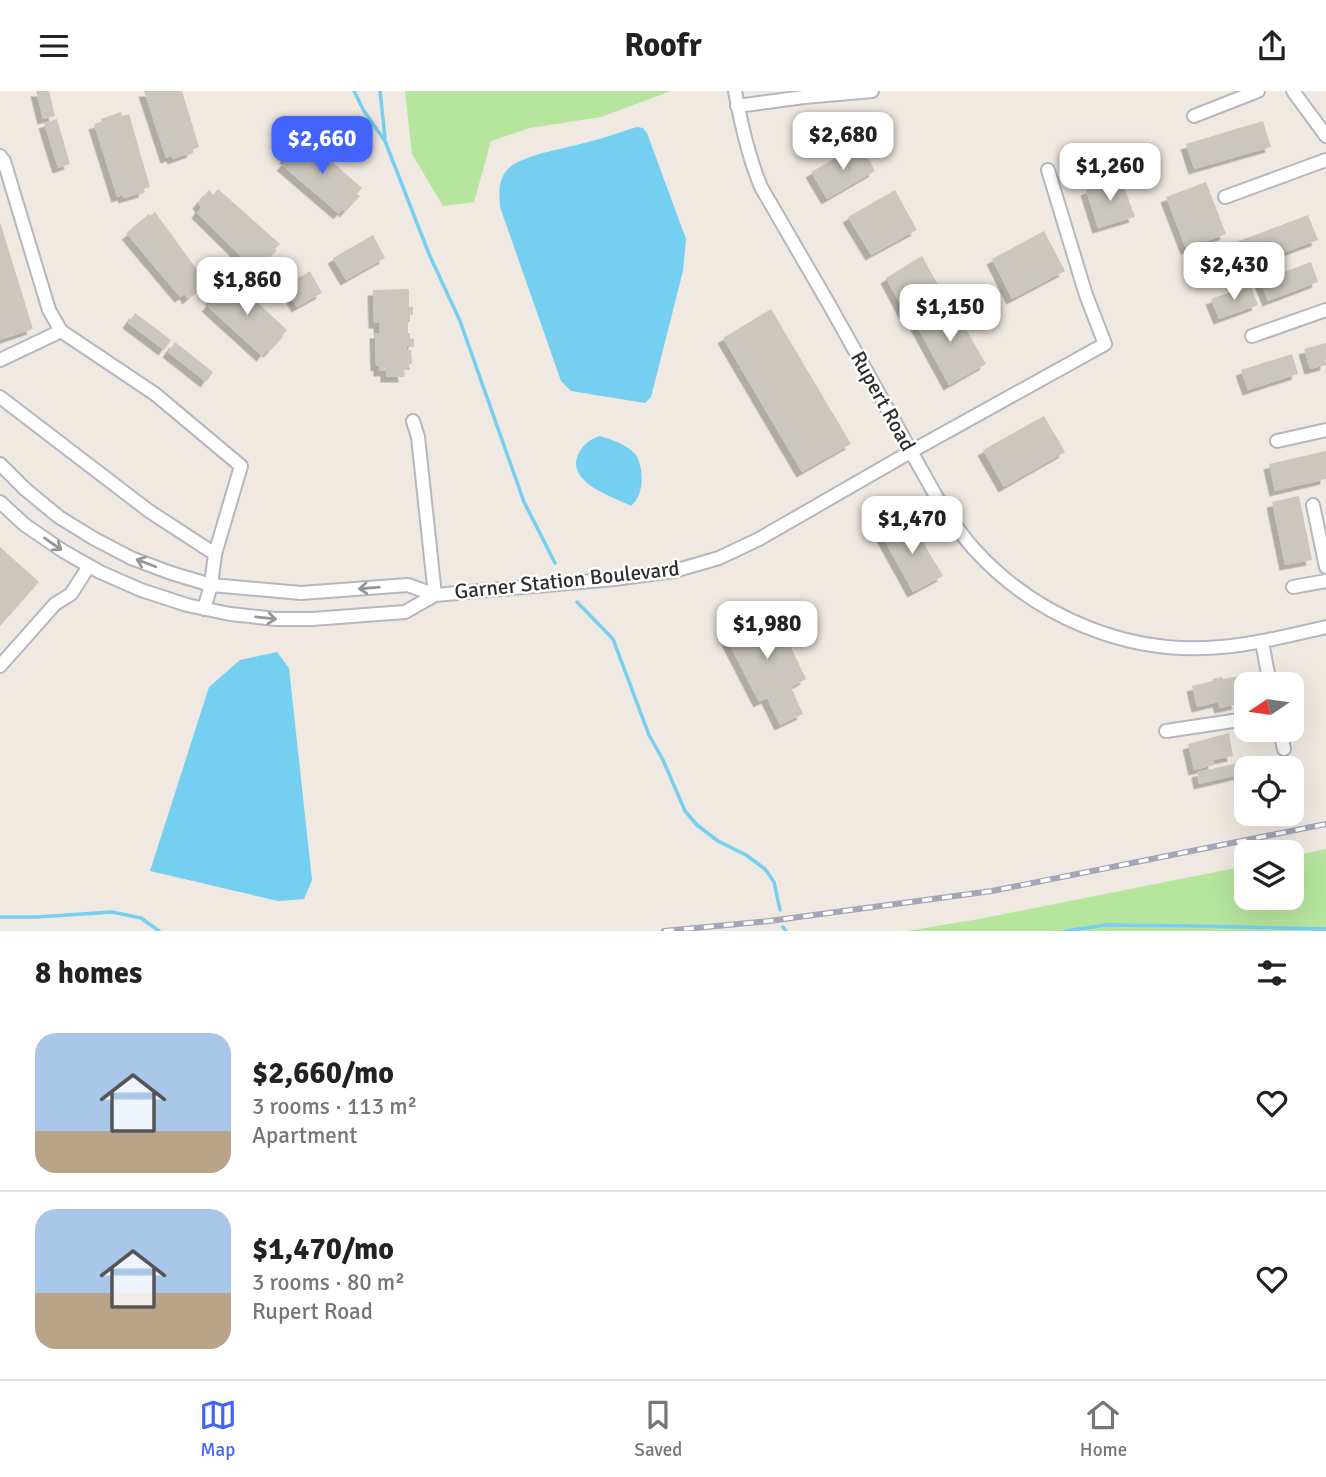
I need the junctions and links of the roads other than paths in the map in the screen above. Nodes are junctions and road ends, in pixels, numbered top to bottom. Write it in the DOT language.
graph roads {
  1 [pos="735,91"];
  2 [pos="872,91"];
  3 [pos="1258,91"];
  4 [pos="1293,91"];
  5 [pos="737,106"];
  6 [pos="1194,116"];
  7 [pos="1326,136"];
  8 [pos="0,156"];
  9 [pos="1326,160"];
  10 [pos="1048,170"];
  11 [pos="1225,197"];
  12 [pos="1326,310"];
  13 [pos="61,331"];
  14 [pos="1252,336"];
  15 [pos="0,360"];
  16 [pos="0,397"];
  17 [pos="413,421"];
  18 [pos="1326,430"];
  19 [pos="1277,441"];
  20 [pos="912,451"];
  21 [pos="0,464"];
  22 [pos="0,502"];
  23 [pos="1313,505"];
  24 [pos="215,554"];
  25 [pos="89,566"];
  26 [pos="1326,567"];
  27 [pos="1326,581"];
  28 [pos="211,585"];
  29 [pos="1293,587"];
  30 [pos="435,595"];
  31 [pos="204,609"];
  32 [pos="1326,628"];
  33 [pos="1262,642"];
  34 [pos="0,666"];
  35 [pos="1268,672"];
  36 [pos="1234,721"];
  37 [pos="1166,731"];
  38 [pos="1283,742"];
  39 [pos="1284,749"];
  1 -- 5 [label="street, Rupert Road"];
  2 -- 5 [label="street"];
  3 -- 6 [label="street"];
  4 -- 7 [label="street"];
  5 -- 20 [label="street, Rupert Road"];
  8 -- 13 [label="street"];
  9 -- 11 [label="street"];
  10 -- 20 [label="street, Garner Station Boulevard"];
  12 -- 14 [label="street"];
  13 -- 15 [label="street"];
  13 -- 24 [label="street"];
  16 -- 24 [label="street"];
  17 -- 30 [label="street"];
  18 -- 19 [label="street"];
  20 -- 30 [label="street, Garner Station Boulevard"];
  20 -- 33 [label="street, Rupert Road"];
  28 -- 21 [label="street, Garner Station Boulevard, one-way"];
  22 -- 25 [label="street, Garner Station Boulevard, one-way"];
  23 -- 26 [label="street"];
  24 -- 28 [label="street"];
  25 -- 31 [label="street, Garner Station Boulevard"];
  25 -- 34 [label="street"];
  27 -- 29 [label="street"];
  30 -- 28 [label="street, Garner Station Boulevard, one-way"];
  28 -- 31 [label="street"];
  31 -- 30 [label="street, Garner Station Boulevard, one-way"];
  32 -- 33 [label="street, Rupert Road"];
  33 -- 35 [label="street"];
  36 -- 37 [label="street"];
  38 -- 39 [label="street"];
}
